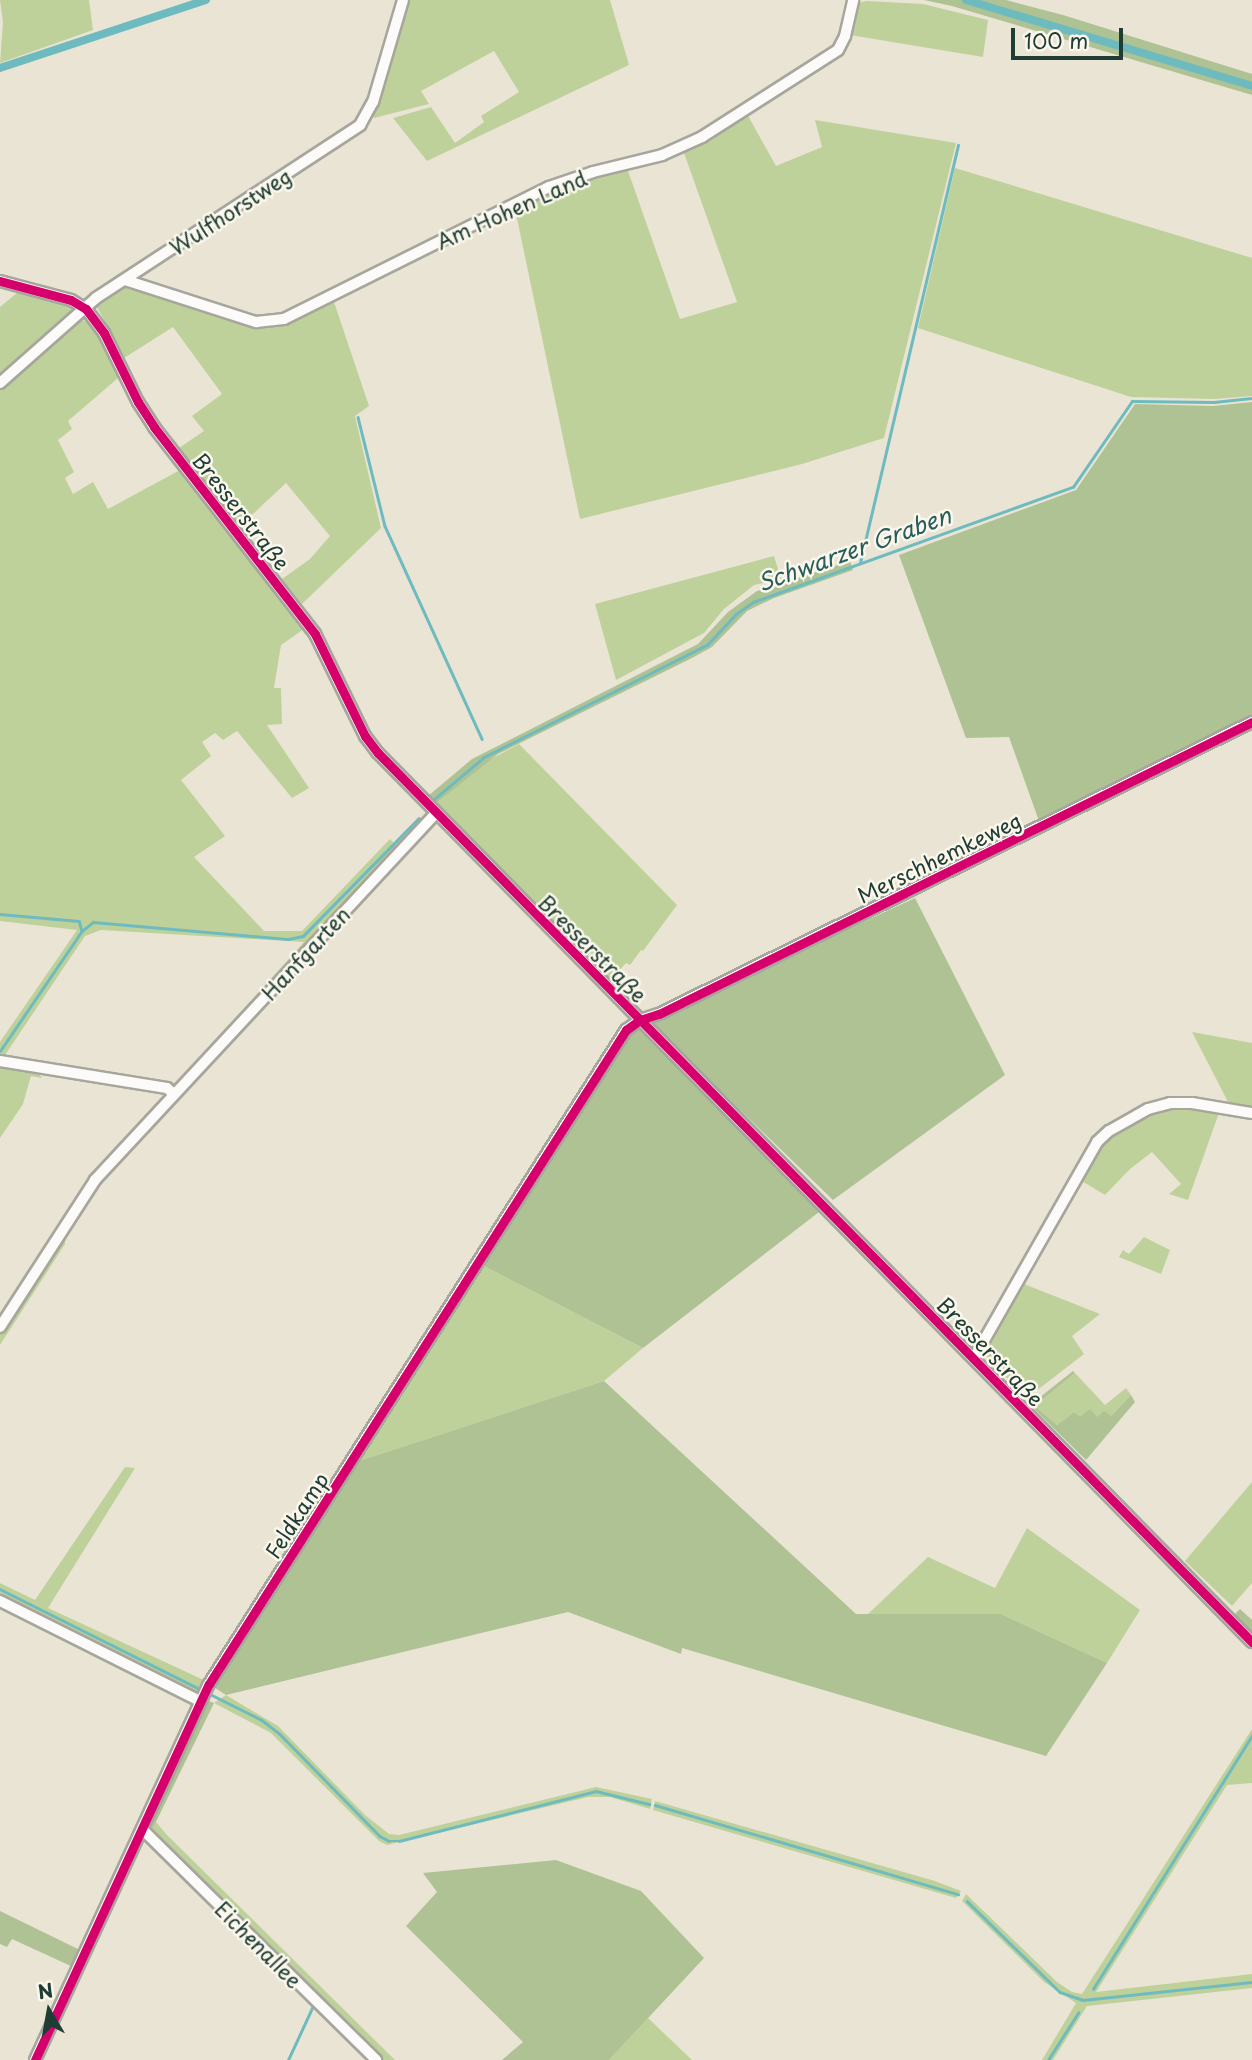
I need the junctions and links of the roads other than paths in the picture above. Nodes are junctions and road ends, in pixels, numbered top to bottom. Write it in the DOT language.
graph roads {
  1 [pos="403,0"];
  2 [pos="853,0"];
  3 [pos="125,280"];
  4 [pos="0,281"];
  5 [pos="86,309"];
  6 [pos="0,383"];
  7 [pos="1252,722"];
  8 [pos="430,808"];
  9 [pos="640,1020"];
  10 [pos="1,1061"];
  11 [pos="174,1094"];
  12 [pos="1252,1113"];
  13 [pos="0,1327"];
  14 [pos="974,1358"];
  15 [pos="0,1601"];
  16 [pos="1252,1642"];
  17 [pos="201,1700"];
  18 [pos="142,1829"];
  19 [pos="35,2060"];
  20 [pos="376,2060"];
  1 -- 3 [label="street, Wulfhorstweg"];
  2 -- 3 [label="street, Am Hohen Land"];
  3 -- 5 [label="street, Wulfhorstweg"];
  4 -- 5 [label="street"];
  5 -- 6 [label="street, Wulfhorstweg"];
  5 -- 8 [label="street, Bresserstraße"];
  7 -- 9 [label="street, Merschhemkeweg"];
  8 -- 9 [label="street, Bresserstraße"];
  8 -- 11 [label="street, Hanfgarten"];
  9 -- 14 [label="street, Bresserstraße"];
  9 -- 17 [label="street, Feldkamp"];
  10 -- 11 [label="street"];
  11 -- 13 [label="street, Hanfgarten"];
  12 -- 14 [label="street, Bresserstraße"];
  14 -- 16 [label="street, Bresserstraße"];
  15 -- 17 [label="street"];
  17 -- 18 [label="street, Feldkamp"];
  18 -- 19 [label="street, Feldkamp"];
  18 -- 20 [label="street, Eichenallee"];
}
